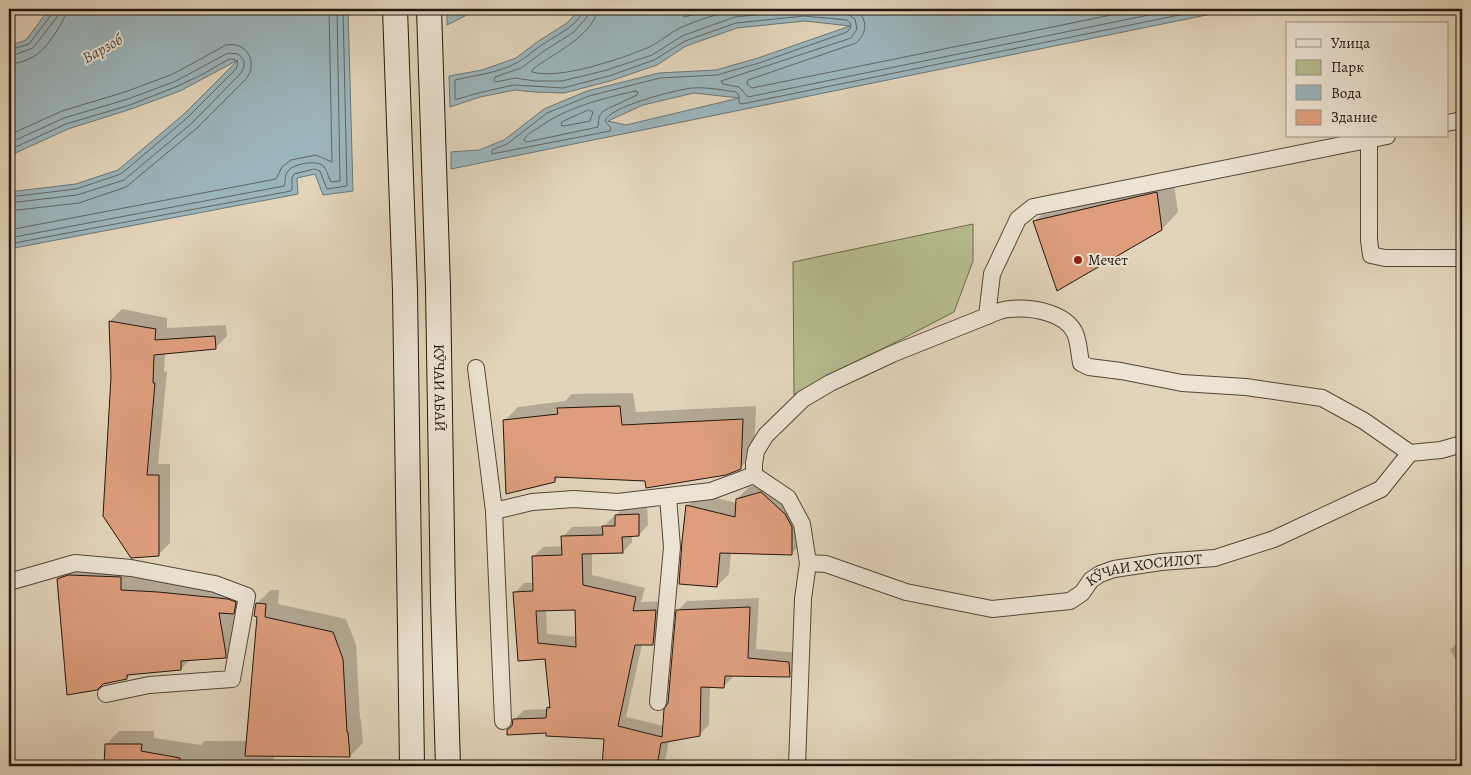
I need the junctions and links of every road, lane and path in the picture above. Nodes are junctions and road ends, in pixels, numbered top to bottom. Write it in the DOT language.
graph roads {
  1 [pos="395,9"];
  2 [pos="429,9"];
  3 [pos="1462,120"];
  4 [pos="1448,123"];
  5 [pos="1378,138"];
  6 [pos="1369,140"];
  7 [pos="1462,258"];
  8 [pos="987,316"];
  9 [pos="476,368"];
  10 [pos="1462,444"];
  11 [pos="1410,453"];
  12 [pos="754,476"];
  13 [pos="668,497"];
  14 [pos="494,511"];
  15 [pos="808,563"];
  16 [pos="9,582"];
  17 [pos="106,694"];
  18 [pos="658,702"];
  19 [pos="503,721"];
  20 [pos="412,766"];
  21 [pos="448,766"];
  22 [pos="797,766"];
  1 -- 20 [label="main road"];
  2 -- 21 [label="main road, КӮЧАИ АБАӢ"];
  3 -- 4 [label="street"];
  5 -- 6 [label="street"];
  6 -- 7 [label="street"];
  6 -- 8 [label="street"];
  8 -- 11 [label="street"];
  8 -- 12 [label="street"];
  9 -- 14 [label="street"];
  10 -- 11 [label="street"];
  11 -- 15 [label="street, КӮЧАИ ХОСИЛОТ"];
  12 -- 13 [label="street"];
  12 -- 15 [label="street"];
  13 -- 14 [label="street"];
  13 -- 18 [label="street"];
  14 -- 19 [label="street"];
  15 -- 22 [label="street"];
  16 -- 17 [label="street"];
}
